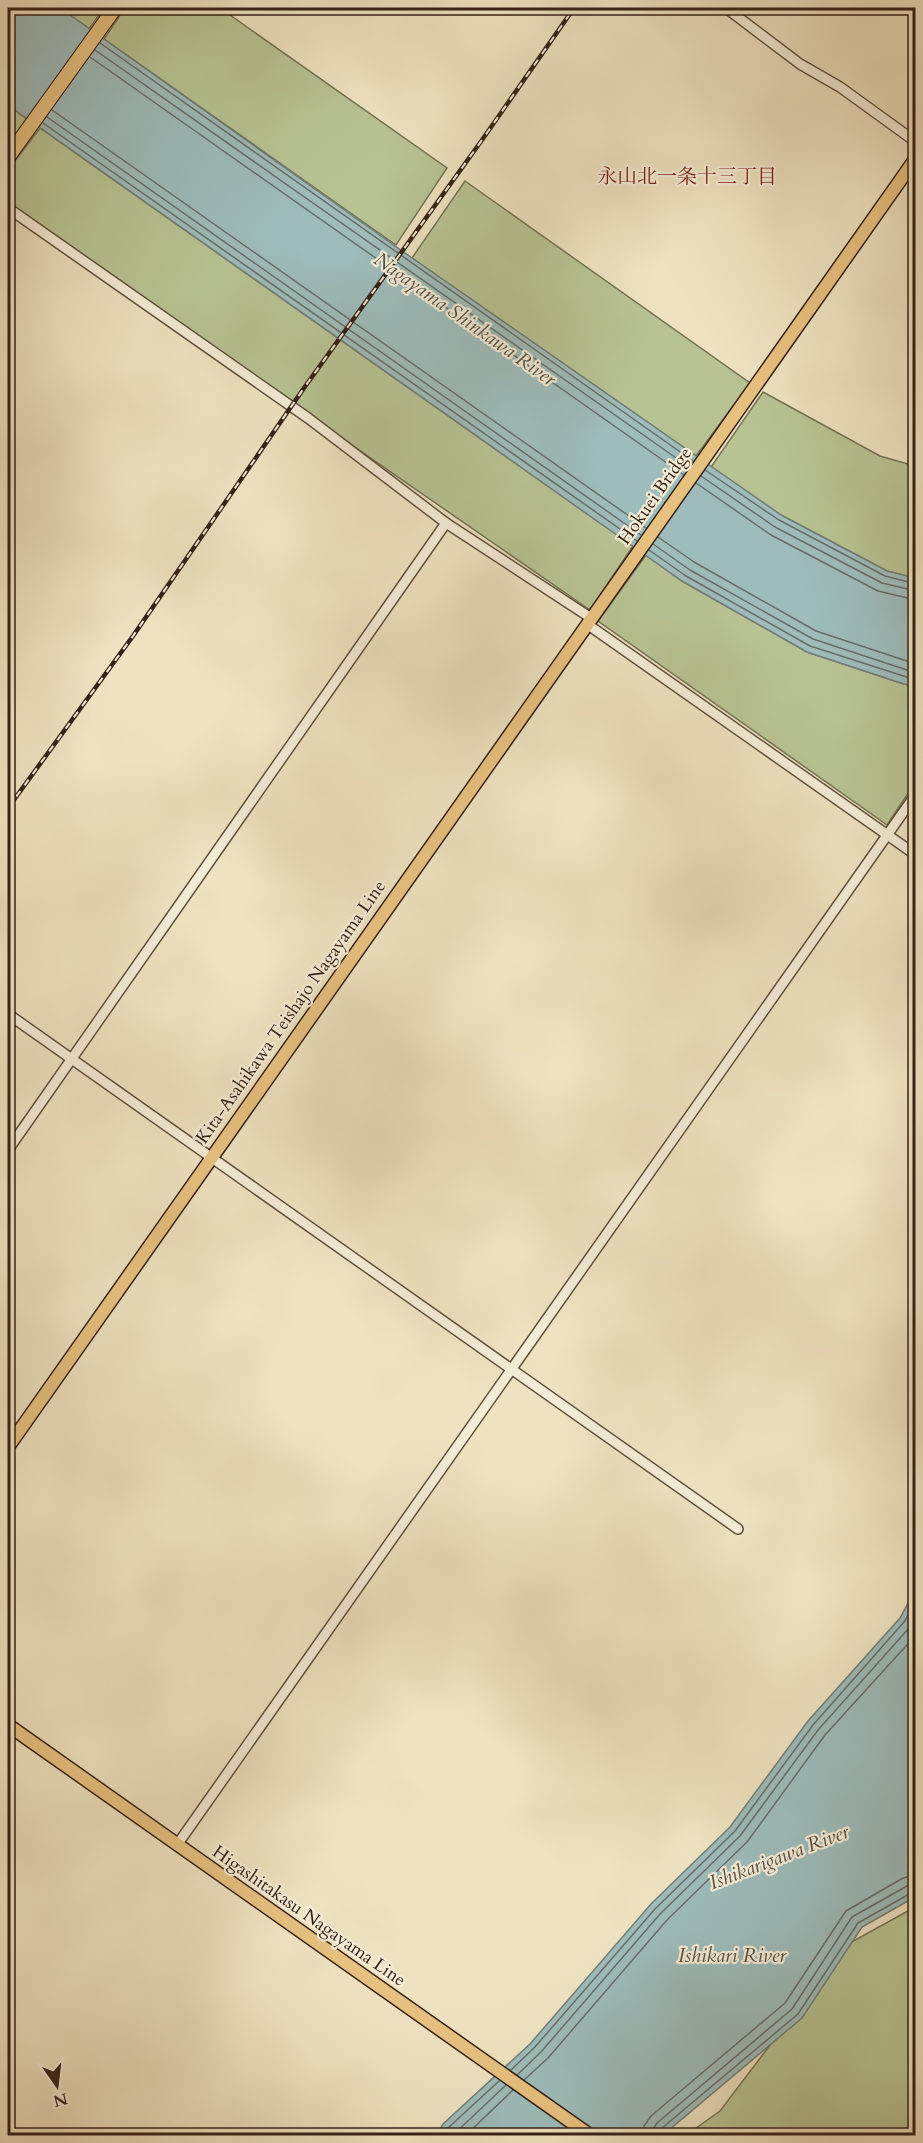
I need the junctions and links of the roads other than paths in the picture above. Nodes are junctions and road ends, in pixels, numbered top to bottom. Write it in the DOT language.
graph roads {
  1 [pos="115,8"];
  2 [pos="726,8"];
  3 [pos="915,142"];
  4 [pos="8,157"];
  5 [pos="915,158"];
  6 [pos="8,208"];
  7 [pos="446,522"];
  8 [pos="604,599"];
  9 [pos="589,621"];
  10 [pos="915,794"];
  11 [pos="887,835"];
  12 [pos="915,855"];
  13 [pos="8,1014"];
  14 [pos="70,1058"];
  15 [pos="8,1149"];
  16 [pos="212,1157"];
  17 [pos="513,1369"];
  18 [pos="8,1447"];
  19 [pos="738,1529"];
  20 [pos="8,1725"];
  21 [pos="177,1845"];
  22 [pos="591,2136"];
  1 -- 4 [label="highway"];
  2 -- 3 [label="street"];
  5 -- 8 [label="main road, Hokuei Bridge"];
  6 -- 7 [label="street"];
  7 -- 9 [label="street"];
  7 -- 14 [label="street"];
  8 -- 9 [label="main road, Kita-Asahikawa Teishajo Nagayama Line"];
  9 -- 11 [label="street"];
  9 -- 16 [label="main road, Kita-Asahikawa Teishajo Nagayama Line"];
  10 -- 11 [label="street"];
  11 -- 12 [label="street"];
  11 -- 17 [label="street"];
  13 -- 14 [label="street"];
  14 -- 15 [label="street"];
  14 -- 16 [label="street"];
  16 -- 17 [label="street"];
  16 -- 18 [label="main road, Kita-Asahikawa Teishajo Nagayama Line"];
  17 -- 19 [label="street"];
  17 -- 21 [label="street"];
  20 -- 21 [label="main road, Higashitakasu Nagayama Line"];
  21 -- 22 [label="main road, Higashitakasu Nagayama Line"];
}
